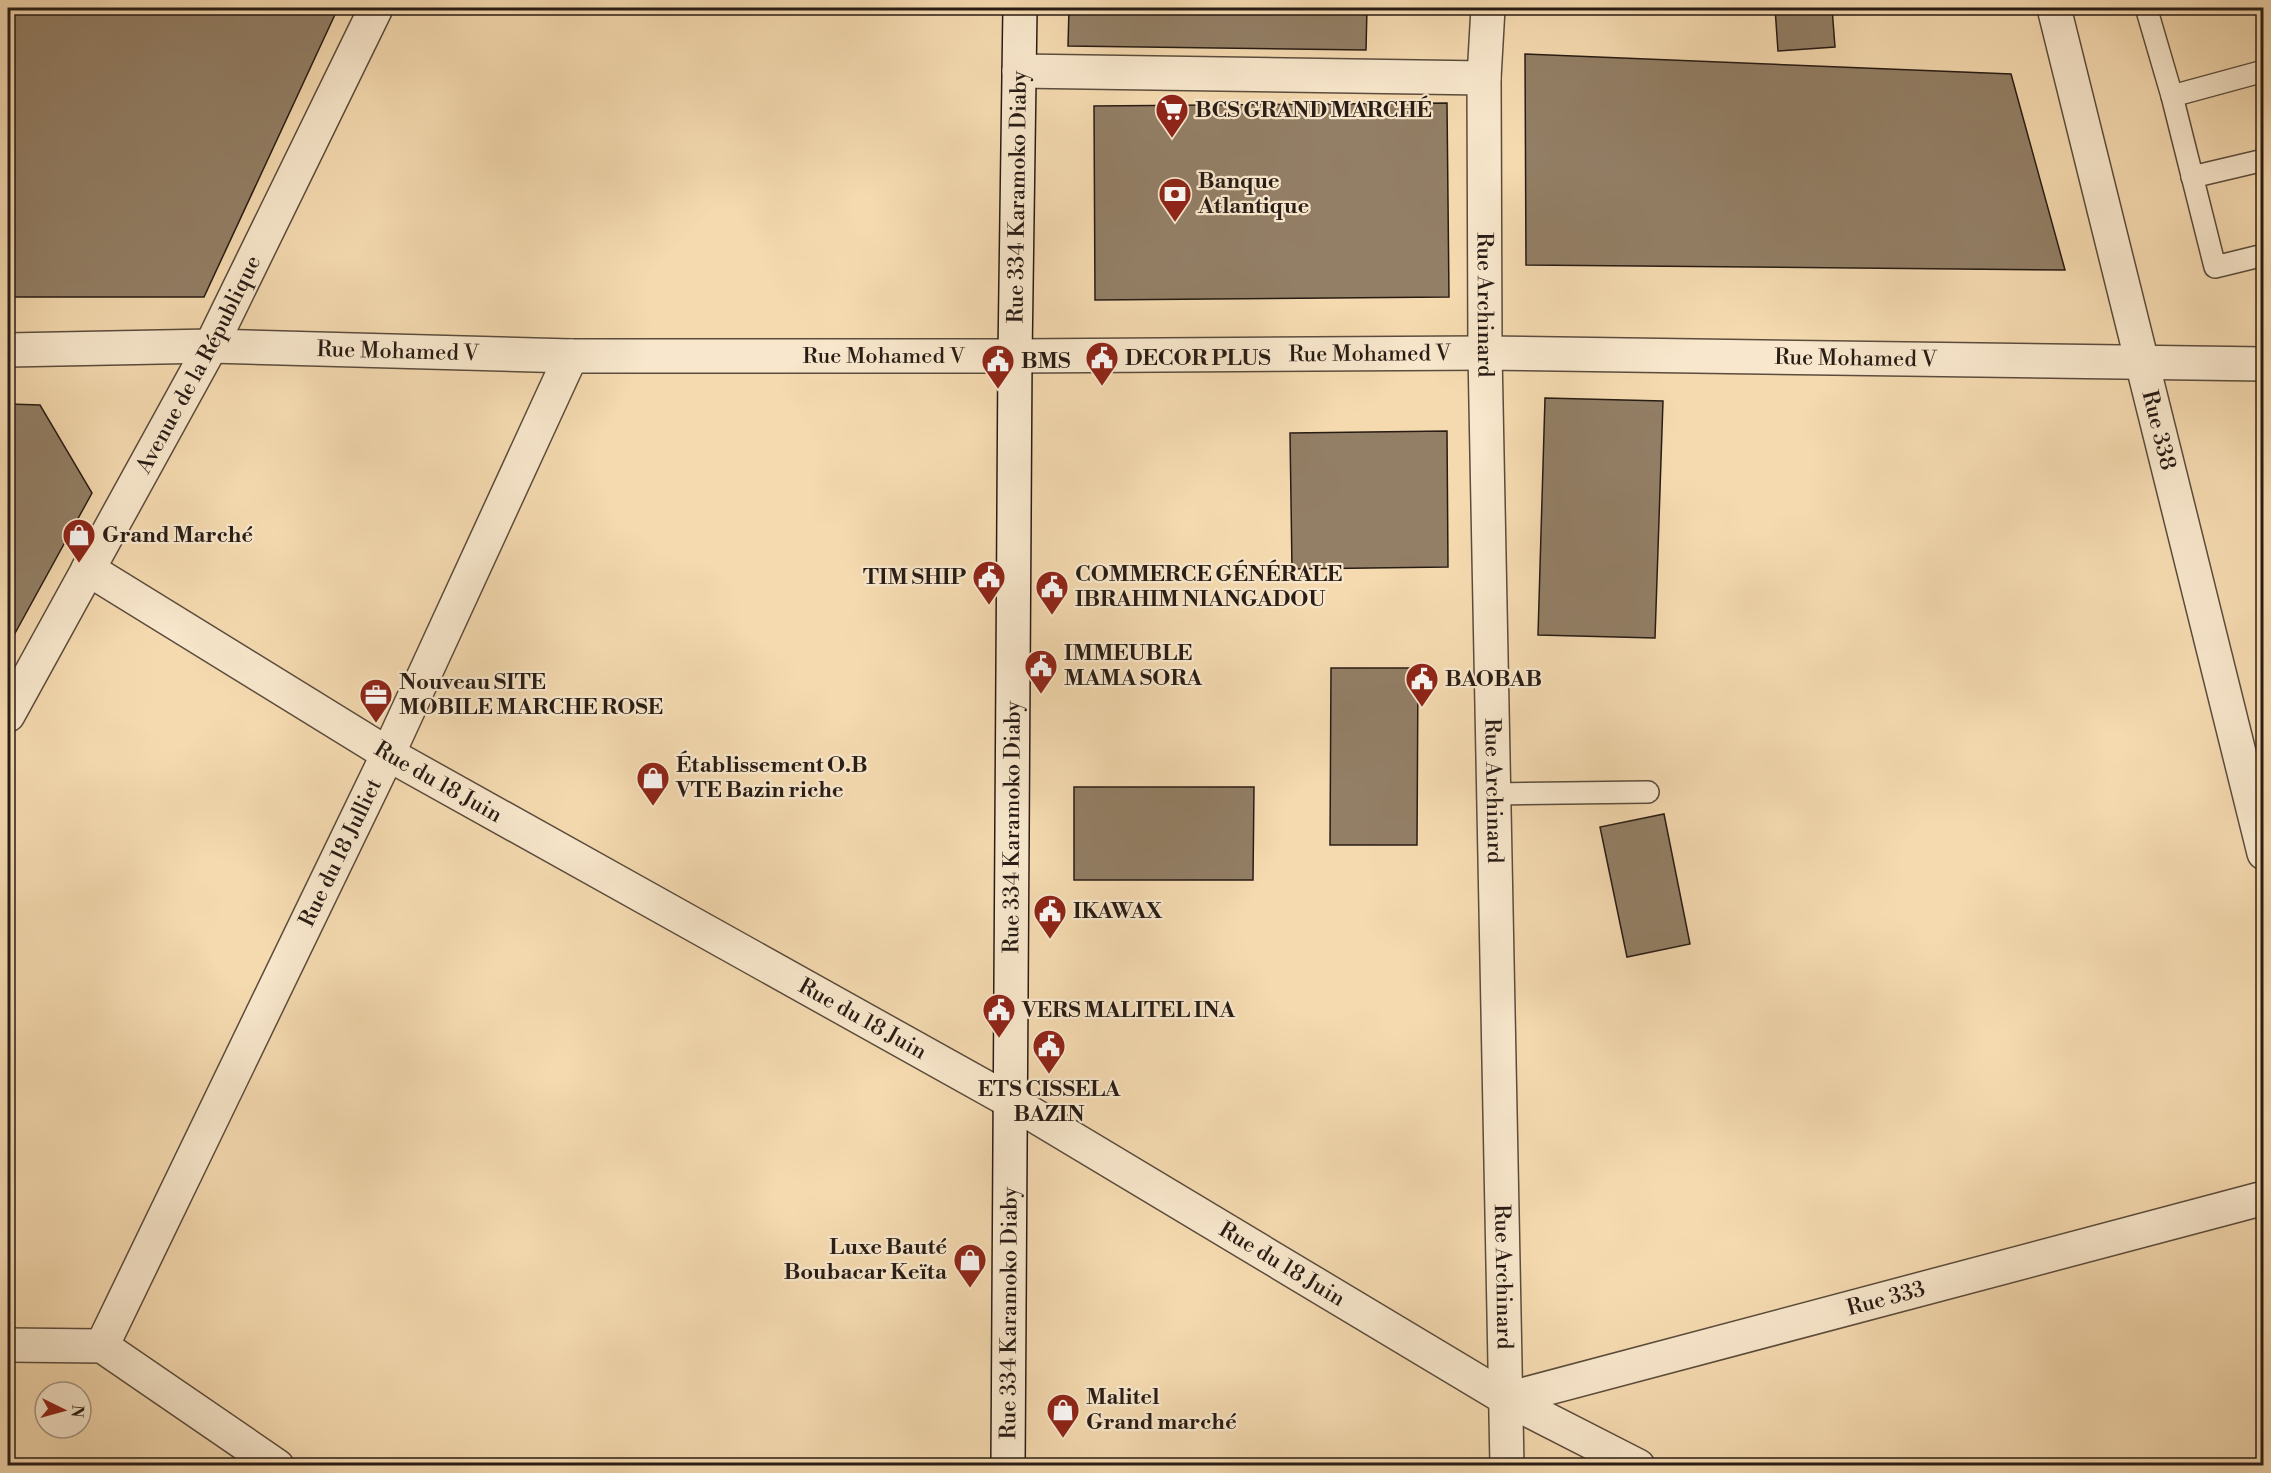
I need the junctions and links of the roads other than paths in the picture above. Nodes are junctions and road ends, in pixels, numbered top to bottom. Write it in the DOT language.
graph roads {
  1 [pos="376,8"];
  2 [pos="1020,8"];
  3 [pos="1488,8"];
  4 [pos="2054,8"];
  5 [pos="2149,8"];
  6 [pos="1019,71"];
  7 [pos="2264,71"];
  8 [pos="1484,78"];
  9 [pos="2172,96"];
  10 [pos="2264,160"];
  11 [pos="2192,177"];
  12 [pos="2264,255"];
  13 [pos="211,346"];
  14 [pos="8,350"];
  15 [pos="1485,352"];
  16 [pos="571,356"];
  17 [pos="1015,356"];
  18 [pos="2142,363"];
  19 [pos="2264,364"];
  20 [pos="88,569"];
  21 [pos="8,716"];
  22 [pos="388,754"];
  23 [pos="1648,792"];
  24 [pos="1494,794"];
  25 [pos="2264,852"];
  26 [pos="1010,1101"];
  27 [pos="2264,1198"];
  28 [pos="8,1345"];
  29 [pos="102,1346"];
  30 [pos="1507,1399"];
  31 [pos="277,1466"];
  32 [pos="1008,1466"];
  33 [pos="1507,1466"];
  34 [pos="1638,1466"];
  1 -- 13 [label="street, Avenue de la République"];
  2 -- 6 [label="street, Rue 334 Karamoko Diaby"];
  3 -- 8 [label="street, Rue Archinard"];
  4 -- 18 [label="street, Rue 338"];
  5 -- 9 [label="lane"];
  6 -- 8 [label="street"];
  6 -- 17 [label="street, Rue 334 Karamoko Diaby"];
  7 -- 9 [label="lane"];
  8 -- 15 [label="street, Rue Archinard"];
  9 -- 11 [label="lane"];
  10 -- 11 [label="lane"];
  11 -- 12 [label="lane"];
  13 -- 14 [label="street, Rue Mohamed V"];
  13 -- 16 [label="street, Rue Mohamed V"];
  13 -- 20 [label="street, Avenue de la République"];
  15 -- 17 [label="street, Rue Mohamed V"];
  15 -- 18 [label="street, Rue Mohamed V"];
  15 -- 24 [label="street, Rue Archinard"];
  16 -- 17 [label="street, Rue Mohamed V"];
  16 -- 22 [label="street, Rue du 18 Julliet"];
  17 -- 26 [label="street, Rue 334 Karamoko Diaby"];
  18 -- 19 [label="street, Rue Mohamed V"];
  18 -- 25 [label="street, Rue 338"];
  20 -- 21 [label="street, Avenue de la République"];
  20 -- 22 [label="street, Rue du 18 Juin"];
  22 -- 26 [label="street, Rue du 18 Juin"];
  22 -- 29 [label="street, Rue du 18 Julliet"];
  23 -- 24 [label="lane"];
  24 -- 30 [label="street, Rue Archinard"];
  26 -- 30 [label="street, Rue du 18 Juin"];
  26 -- 32 [label="street, Rue 334 Karamoko Diaby"];
  27 -- 30 [label="street, Rue 333"];
  28 -- 29 [label="street"];
  29 -- 31 [label="street"];
  30 -- 33 [label="street, Rue Archinard"];
  30 -- 34 [label="street, Rue du 18 Juin"];
}
